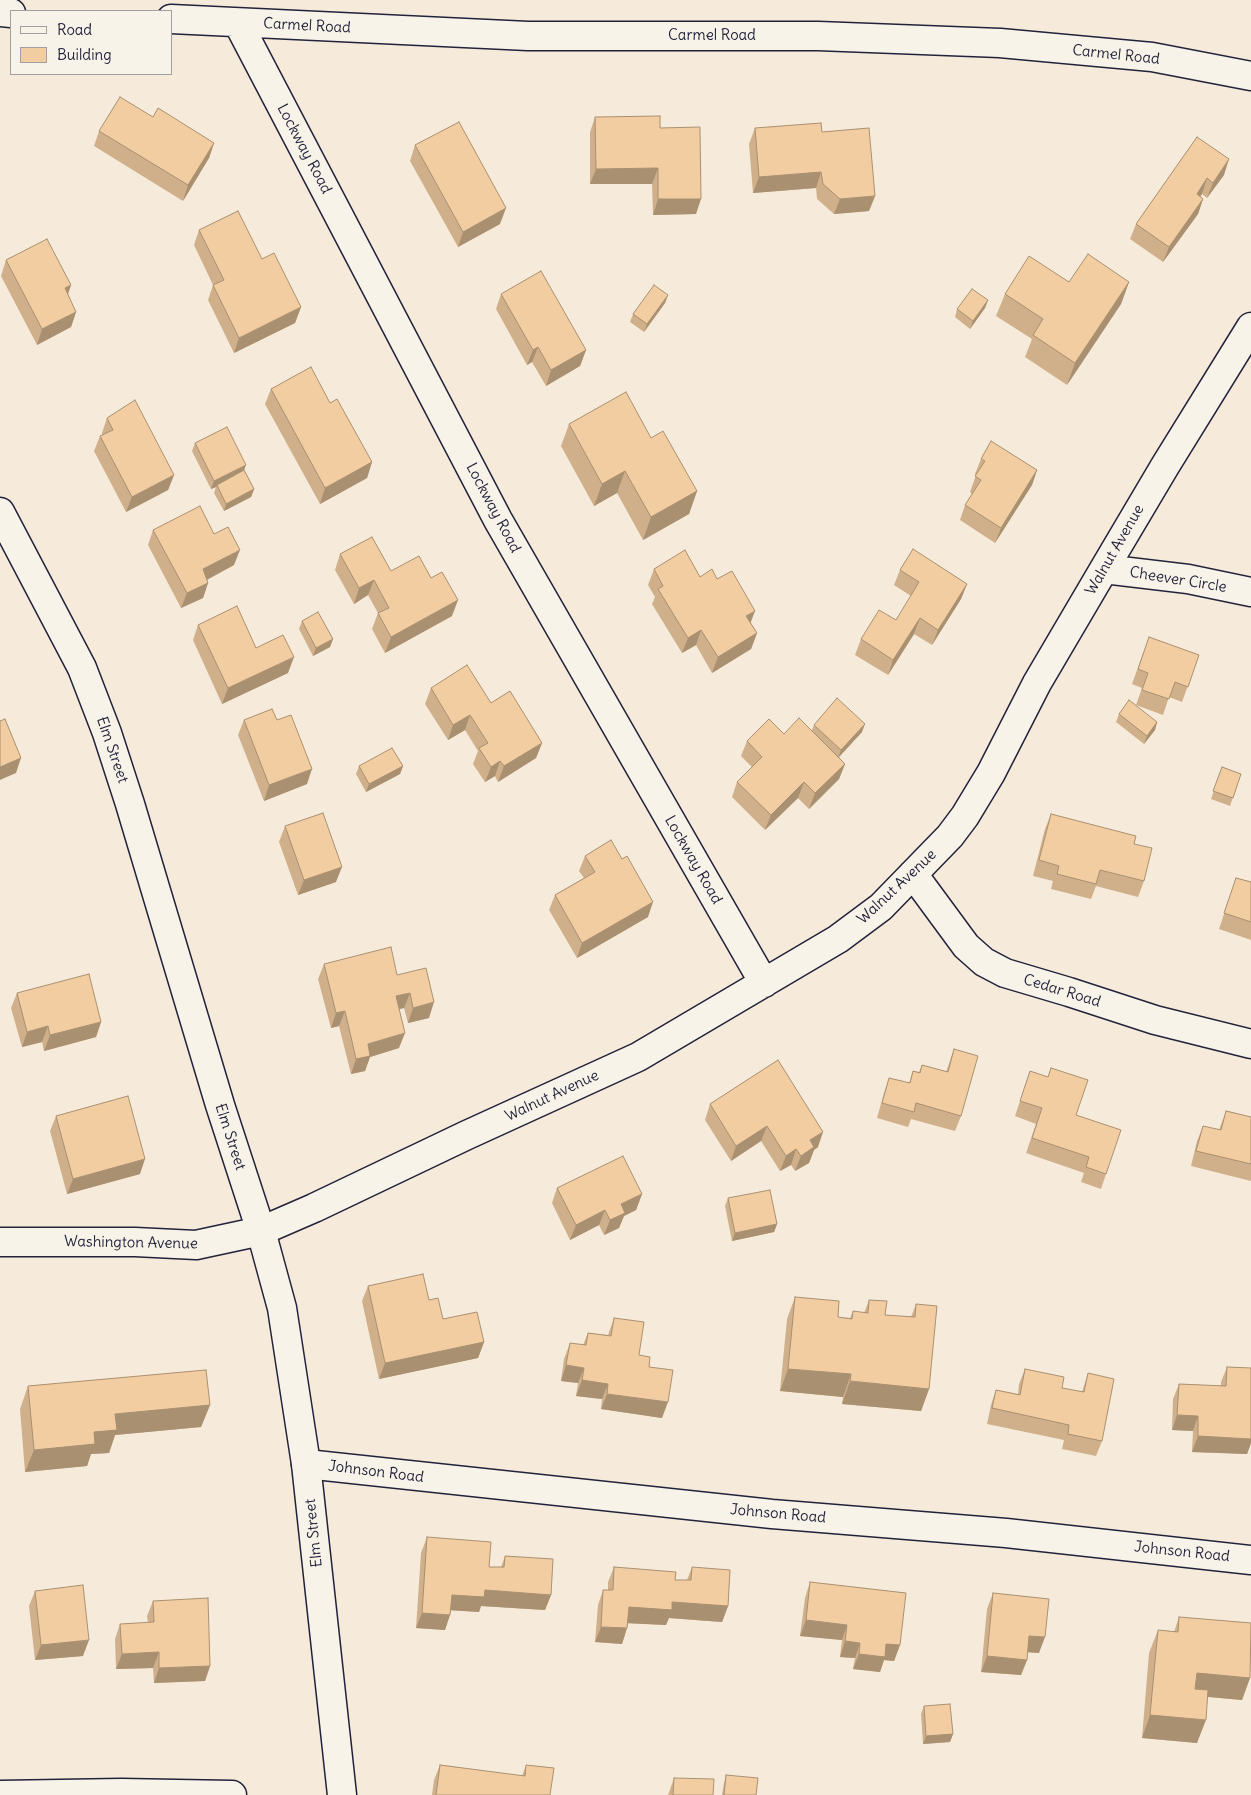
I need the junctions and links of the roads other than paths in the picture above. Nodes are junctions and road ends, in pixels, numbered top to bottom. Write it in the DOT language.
graph roads {
  1 [pos="172,19"];
  2 [pos="238,23"];
  3 [pos="1251,76"];
  4 [pos="1251,327"];
  5 [pos="0,512"];
  6 [pos="1104,569"];
  7 [pos="1251,592"];
  8 [pos="913,874"];
  9 [pos="764,983"];
  10 [pos="1251,1044"];
  11 [pos="261,1231"];
  12 [pos="0,1242"];
  13 [pos="306,1464"];
  14 [pos="1251,1560"];
  15 [pos="0,1795"];
  16 [pos="232,1795"];
  17 [pos="342,1795"];
  1 -- 2 [label="street, Carmel Road"];
  2 -- 3 [label="street, Carmel Road"];
  2 -- 9 [label="street, Lockway Road"];
  4 -- 6 [label="street, Walnut Avenue"];
  5 -- 11 [label="street, Elm Street"];
  6 -- 7 [label="street, Cheever Circle"];
  6 -- 8 [label="street, Walnut Avenue"];
  8 -- 9 [label="street, Walnut Avenue"];
  8 -- 10 [label="street, Cedar Road"];
  9 -- 11 [label="street, Walnut Avenue"];
  11 -- 12 [label="street, Washington Avenue"];
  11 -- 13 [label="street, Elm Street"];
  13 -- 14 [label="street, Johnson Road"];
  13 -- 17 [label="street, Elm Street"];
  15 -- 16 [label="street"];
}
